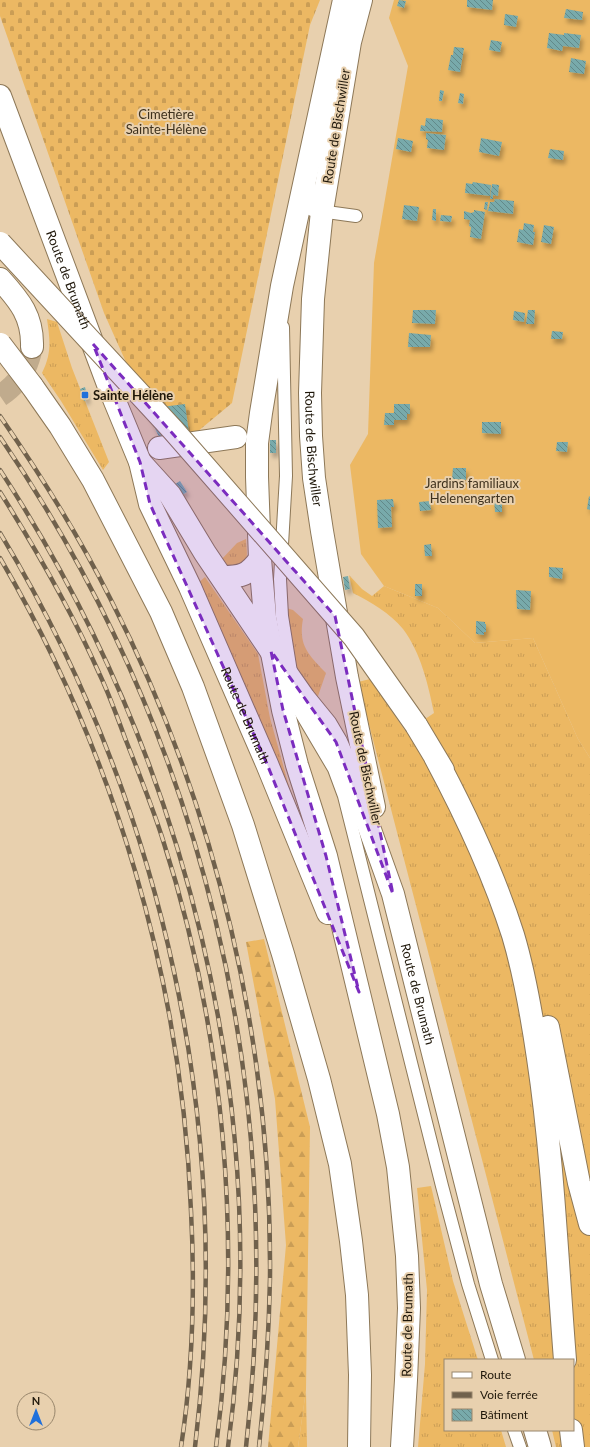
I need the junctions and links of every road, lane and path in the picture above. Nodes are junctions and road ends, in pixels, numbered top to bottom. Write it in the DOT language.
graph roads {
  1 [pos="344,0"];
  2 [pos="361,0"];
  3 [pos="1,100"];
  4 [pos="308,166"];
  5 [pos="322,211"];
  6 [pos="356,216"];
  7 [pos="0,243"];
  8 [pos="0,279"];
  9 [pos="282,286"];
  10 [pos="0,344"];
  11 [pos="32,347"];
  12 [pos="236,437"];
  13 [pos="159,448"];
  14 [pos="140,462"];
  15 [pos="260,559"];
  16 [pos="222,577"];
  17 [pos="273,661"];
  18 [pos="294,682"];
  19 [pos="300,711"];
  20 [pos="436,757"];
  21 [pos="298,767"];
  22 [pos="393,894"];
  23 [pos="359,992"];
  24 [pos="590,1224"];
  25 [pos="492,1359"];
  26 [pos="514,1359"];
  27 [pos="564,1359"];
  28 [pos="514,1431"];
  29 [pos="535,1431"];
  30 [pos="571,1431"];
  31 [pos="359,1447"];
  32 [pos="402,1447"];
  33 [pos="520,1447"];
  34 [pos="540,1447"];
  35 [pos="573,1447"];
  1 -- 4 [label="main road, Route de Bischwiller"];
  2 -- 5 [label="main road, Route de Bischwiller"];
  3 -- 14 [label="main road, Route de Brumath"];
  4 -- 5 [label="lane"];
  4 -- 9 [label="main road, Route de Bischwiller"];
  5 -- 6 [label="lane"];
  5 -- 22 [label="main road, Route de Bischwiller"];
  7 -- 20 [label="main road, bridge"];
  8 -- 11 [label="main road"];
  9 -- 15 [label="main road, Route de Bischwiller"];
  9 -- 18 [label="lane"];
  10 -- 31 [label="main road, bridge"];
  12 -- 13 [label="main road"];
  14 -- 16 [label="main road, Route de Brumath"];
  14 -- 17 [label="lane"];
  14 -- 23 [label="main road, Route de Brumath"];
  15 -- 16 [label="main road"];
  15 -- 17 [label="main road, Route de Bischwiller"];
  16 -- 17 [label="main road, Route de Brumath"];
  17 -- 18 [label="main road, Route de Brumath"];
  17 -- 19 [label="lane"];
  17 -- 21 [label="main road, Route de Brumath"];
  18 -- 19 [label="lane"];
  18 -- 22 [label="main road, Route de Brumath"];
  19 -- 21 [label="lane"];
  19 -- 25 [label="lane"];
  20 -- 24 [label="main road"];
  20 -- 27 [label="main road"];
  21 -- 23 [label="main road, Route de Brumath"];
  22 -- 26 [label="main road, Route de Brumath"];
  23 -- 32 [label="main road, Route de Brumath"];
  28 -- 33 [label="lane"];
  29 -- 34 [label="main road"];
  30 -- 35 [label="main road"];
}
